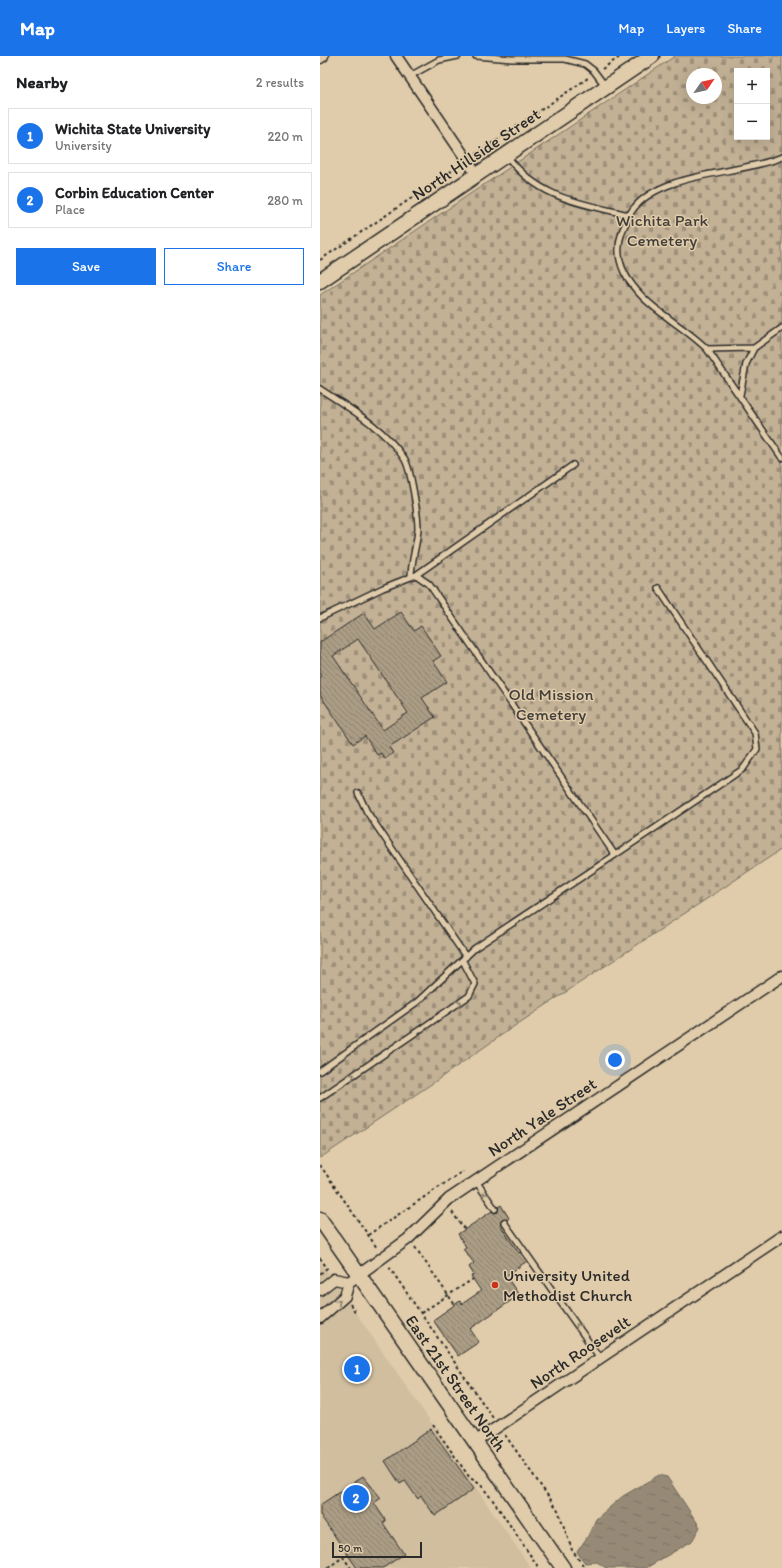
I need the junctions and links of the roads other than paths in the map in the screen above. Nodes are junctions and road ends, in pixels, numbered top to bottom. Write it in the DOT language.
graph roads {
  1 [pos="323,56"];
  2 [pos="396,56"];
  3 [pos="458,56"];
  4 [pos="476,56"];
  5 [pos="652,56"];
  6 [pos="320,58"];
  7 [pos="410,76"];
  8 [pos="606,87"];
  9 [pos="506,155"];
  10 [pos="782,157"];
  11 [pos="477,175"];
  12 [pos="628,215"];
  13 [pos="320,281"];
  14 [pos="782,328"];
  15 [pos="754,348"];
  16 [pos="707,349"];
  17 [pos="320,389"];
  18 [pos="740,396"];
  19 [pos="782,458"];
  20 [pos="573,465"];
  21 [pos="414,576"];
  22 [pos="658,588"];
  23 [pos="320,618"];
  24 [pos="358,793"];
  25 [pos="615,855"];
  26 [pos="464,959"];
  27 [pos="782,976"];
  28 [pos="320,1071"];
  29 [pos="320,1098"];
  30 [pos="476,1181"];
  31 [pos="495,1209"];
  32 [pos="320,1219"];
  33 [pos="504,1222"];
  34 [pos="782,1236"];
  35 [pos="354,1279"];
  36 [pos="320,1290"];
  37 [pos="320,1318"];
  38 [pos="600,1358"];
  39 [pos="475,1442"];
  40 [pos="563,1568"];
  1 -- 6 [label="street"];
  2 -- 7 [label="street"];
  3 -- 7 [label="lane"];
  4 -- 8 [label="lane"];
  5 -- 8 [label="main road, North Hillside Street"];
  7 -- 11 [label="street"];
  8 -- 9 [label="main road, North Hillside Street"];
  9 -- 11 [label="main road, North Hillside Street"];
  9 -- 12 [label="lane"];
  10 -- 12 [label="lane"];
  11 -- 13 [label="main road, North Hillside Street"];
  12 -- 16 [label="lane"];
  14 -- 15 [label="lane"];
  15 -- 16 [label="lane"];
  15 -- 18 [label="lane"];
  16 -- 18 [label="lane"];
  17 -- 21 [label="lane"];
  18 -- 19 [label="lane"];
  20 -- 21 [label="lane"];
  21 -- 23 [label="lane"];
  21 -- 25 [label="lane"];
  22 -- 25 [label="lane"];
  24 -- 26 [label="lane"];
  25 -- 26 [label="lane"];
  26 -- 28 [label="lane"];
  29 -- 26 [label="lane, one-way"];
  27 -- 30 [label="street, North Yale Street"];
  31 -- 30 [label="lane, one-way"];
  30 -- 35 [label="street, North Yale Street"];
  32 -- 35 [label="main road, East 21st Street North"];
  38 -- 33 [label="lane, one-way"];
  34 -- 38 [label="street, North Roosevelt"];
  35 -- 36 [label="street"];
  37 -- 35 [label="street, North Yale Street, one-way"];
  35 -- 39 [label="main road, East 21st Street North"];
  38 -- 39 [label="street, North Roosevelt"];
  39 -- 40 [label="main road, East 21st Street North"];
}
